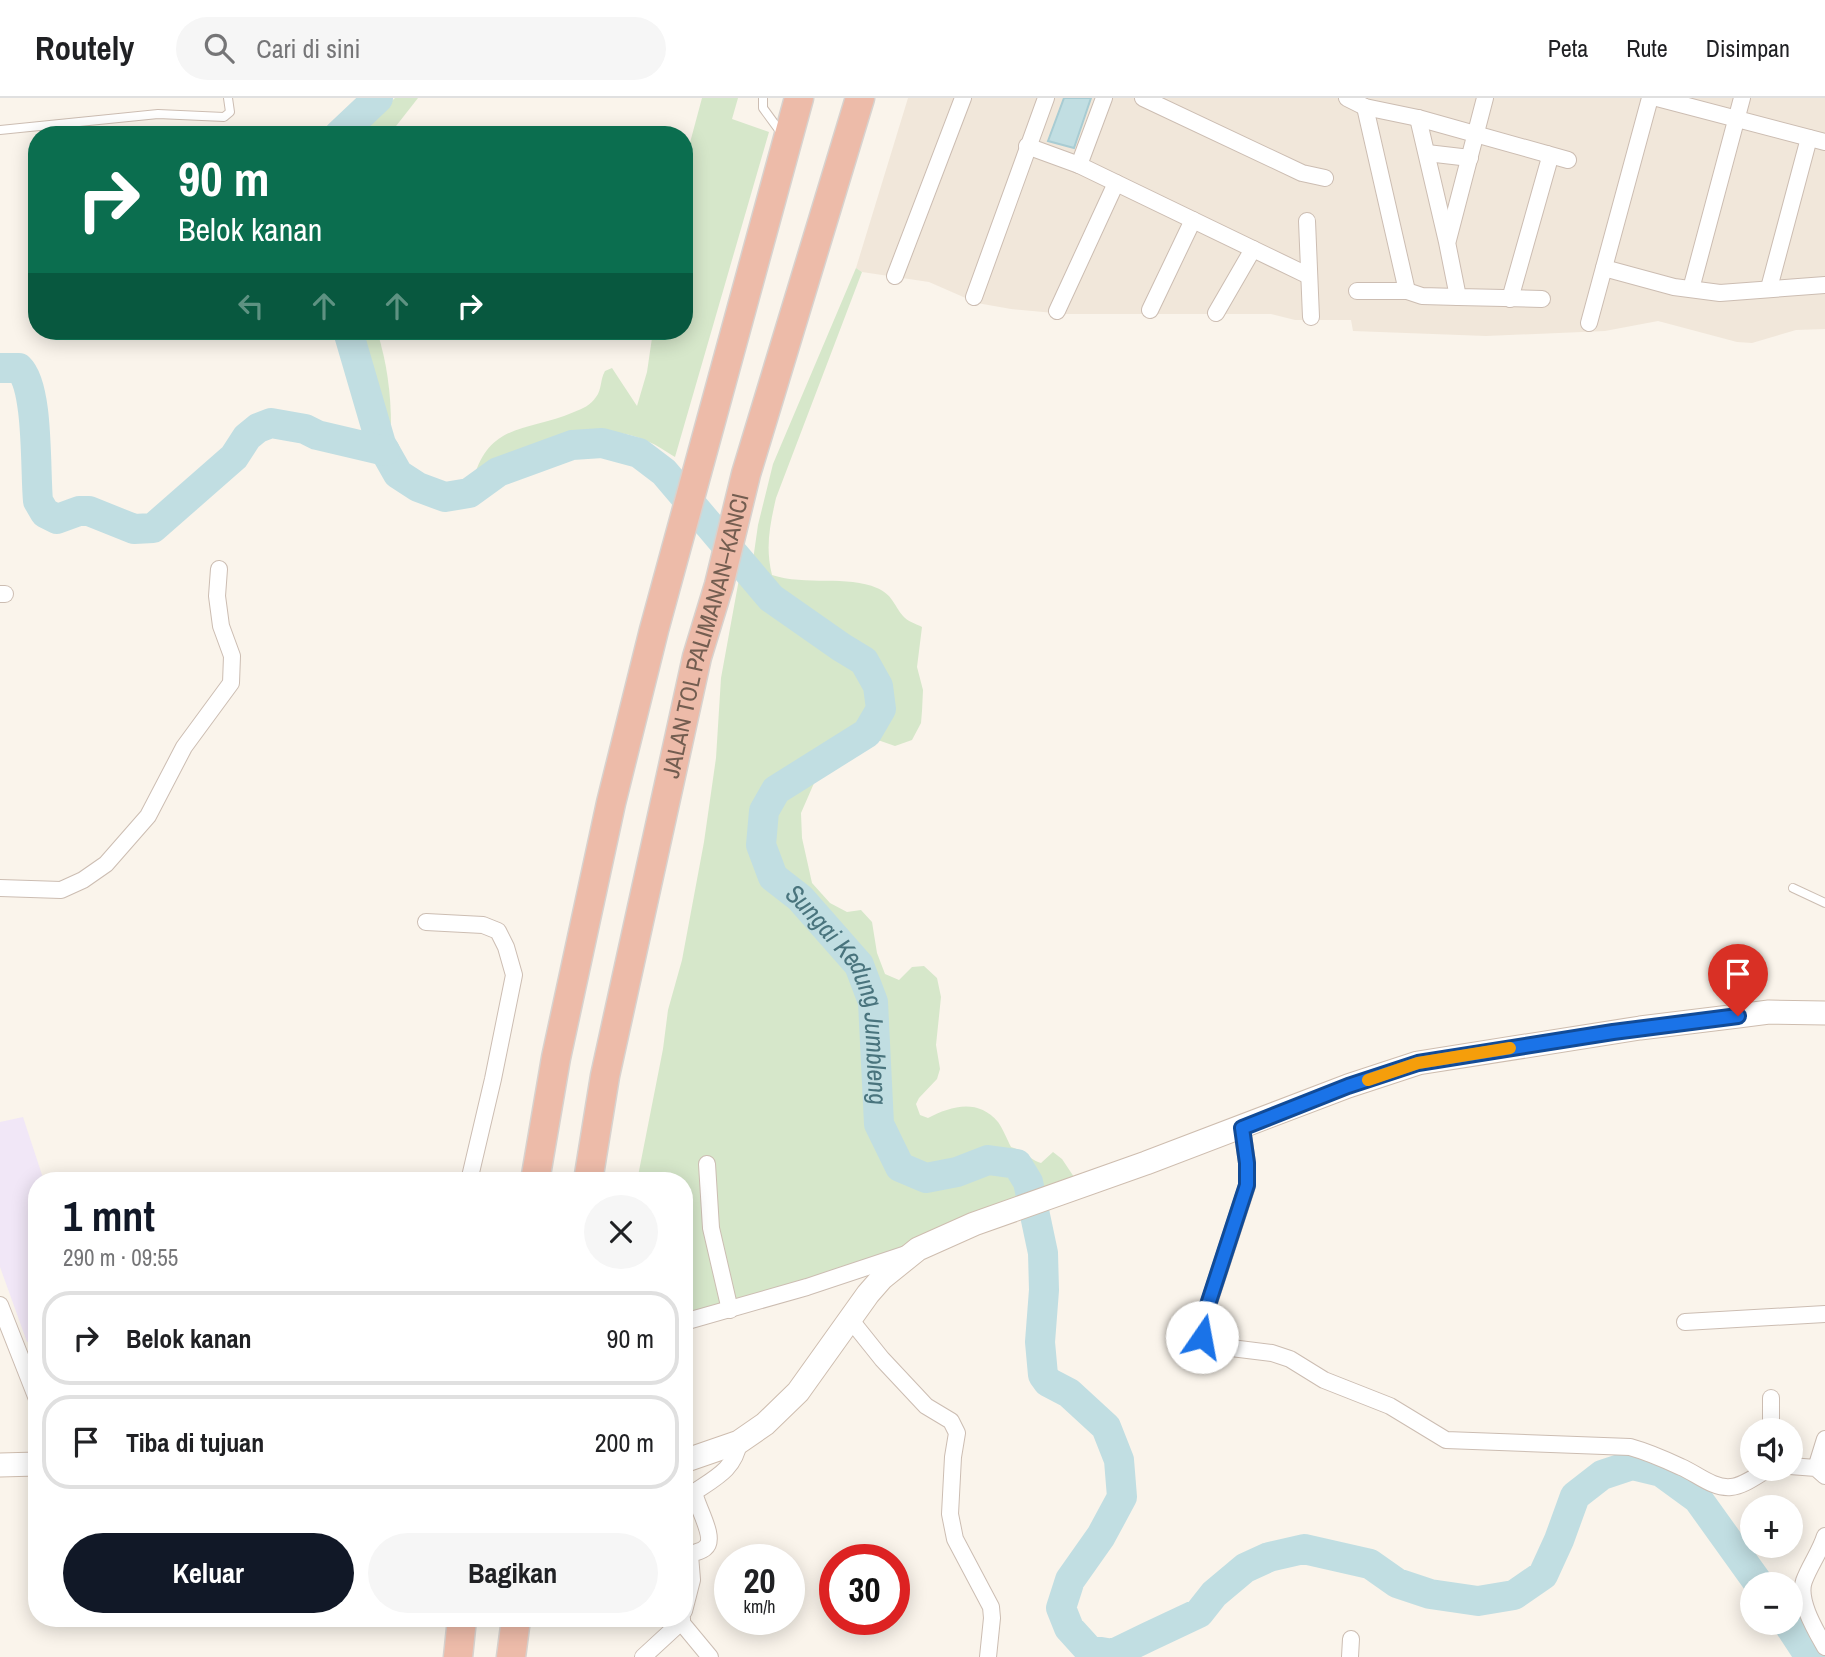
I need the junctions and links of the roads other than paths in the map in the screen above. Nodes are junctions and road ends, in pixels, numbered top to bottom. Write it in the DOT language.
graph roads {
  1 [pos="228,98"];
  2 [pos="763,98"];
  3 [pos="799,98"];
  4 [pos="860,98"];
  5 [pos="963,98"];
  6 [pos="1046,98"];
  7 [pos="1104,98"];
  8 [pos="1143,98"];
  9 [pos="1347,98"];
  10 [pos="1485,98"];
  11 [pos="1650,98"];
  12 [pos="1657,98"];
  13 [pos="1742,98"];
  14 [pos="1366,107"];
  15 [pos="1418,118"];
  16 [pos="1736,119"];
  17 [pos="40,126"];
  18 [pos="28,127"];
  19 [pos="0,130"];
  20 [pos="1476,133"];
  21 [pos="1809,138"];
  22 [pos="787,142"];
  23 [pos="1825,142"];
  24 [pos="1027,146"];
  25 [pos="1426,153"];
  26 [pos="1547,154"];
  27 [pos="1469,159"];
  28 [pos="1568,160"];
  29 [pos="1079,165"];
  30 [pos="1325,178"];
  31 [pos="1116,183"];
  32 [pos="1193,220"];
  33 [pos="1307,221"];
  34 [pos="1447,242"];
  35 [pos="1253,249"];
  36 [pos="1604,268"];
  37 [pos="1309,275"];
  38 [pos="895,276"];
  39 [pos="1825,285"];
  40 [pos="1769,288"];
  41 [pos="1691,289"];
  42 [pos="1357,291"];
  43 [pos="1407,291"];
  44 [pos="974,297"];
  45 [pos="1458,297"];
  46 [pos="1510,299"];
  47 [pos="1542,299"];
  48 [pos="1150,310"];
  49 [pos="1057,311"];
  50 [pos="1216,313"];
  51 [pos="1311,317"];
  52 [pos="1589,323"];
  53 [pos="219,569"];
  54 [pos="0,888"];
  55 [pos="1793,888"];
  56 [pos="1825,903"];
  57 [pos="426,922"];
  58 [pos="1825,1013"];
  59 [pos="1242,1128"];
  60 [pos="707,1164"];
  61 [pos="471,1172"];
  62 [pos="537,1172"];
  63 [pos="589,1172"];
  64 [pos="918,1249"];
  65 [pos="0,1305"];
  66 [pos="730,1310"];
  67 [pos="1825,1314"];
  68 [pos="850,1319"];
  69 [pos="693,1320"];
  70 [pos="1685,1322"];
  71 [pos="28,1376"];
  72 [pos="1771,1398"];
  73 [pos="1771,1418"];
  74 [pos="1825,1439"];
  75 [pos="739,1442"];
  76 [pos="693,1458"];
  77 [pos="28,1464"];
  78 [pos="0,1465"];
  79 [pos="1803,1469"];
  80 [pos="1821,1472"];
  81 [pos="1746,1481"];
  82 [pos="1825,1536"];
  83 [pos="693,1554"];
  84 [pos="461,1627"];
  85 [pos="515,1627"];
  86 [pos="672,1627"];
  87 [pos="689,1627"];
  88 [pos="1351,1639"];
  89 [pos="1825,1647"];
  90 [pos="458,1657"];
  91 [pos="511,1657"];
  92 [pos="643,1657"];
  93 [pos="710,1657"];
  94 [pos="988,1657"];
  95 [pos="1350,1657"];
  1 -- 17 [label="lane"];
  2 -- 22 [label="lane"];
  3 -- 22 [label="highway, JALAN TOL PALIMANAN–KANCI"];
  4 -- 63 [label="highway, JALAN TOL PALIMANAN–KANCI"];
  5 -- 38 [label="street"];
  6 -- 24 [label="street"];
  7 -- 29 [label="street"];
  8 -- 30 [label="street"];
  9 -- 14 [label="street"];
  10 -- 20 [label="street"];
  11 -- 36 [label="street"];
  12 -- 16 [label="street"];
  13 -- 16 [label="street"];
  14 -- 15 [label="street"];
  14 -- 43 [label="street"];
  15 -- 20 [label="street"];
  15 -- 25 [label="street"];
  16 -- 21 [label="street"];
  16 -- 41 [label="street"];
  18 -- 19 [label="lane"];
  20 -- 26 [label="street"];
  20 -- 27 [label="street"];
  21 -- 23 [label="street"];
  21 -- 40 [label="street"];
  22 -- 62 [label="highway, JALAN TOL PALIMANAN–KANCI"];
  24 -- 29 [label="street"];
  24 -- 44 [label="street"];
  25 -- 27 [label="street"];
  25 -- 34 [label="street"];
  26 -- 28 [label="street"];
  26 -- 46 [label="street"];
  27 -- 34 [label="street"];
  29 -- 31 [label="street"];
  31 -- 32 [label="street"];
  31 -- 49 [label="street"];
  32 -- 35 [label="street"];
  32 -- 48 [label="street"];
  33 -- 37 [label="street"];
  34 -- 45 [label="street"];
  35 -- 37 [label="street"];
  35 -- 50 [label="street"];
  36 -- 41 [label="street"];
  36 -- 52 [label="street"];
  37 -- 51 [label="street"];
  39 -- 40 [label="street"];
  40 -- 41 [label="street"];
  42 -- 43 [label="street"];
  43 -- 45 [label="street"];
  45 -- 46 [label="street"];
  46 -- 47 [label="street"];
  53 -- 54 [label="street"];
  55 -- 56 [label="lane"];
  57 -- 61 [label="street"];
  58 -- 59 [label="street"];
  59 -- 64 [label="street"];
  59 -- 81 [label="street"];
  60 -- 66 [label="street"];
  64 -- 66 [label="street"];
  64 -- 68 [label="street"];
  65 -- 71 [label="street"];
  66 -- 69 [label="street"];
  67 -- 70 [label="street"];
  68 -- 75 [label="street"];
  68 -- 94 [label="street"];
  72 -- 73 [label="street"];
  74 -- 80 [label="street"];
  75 -- 76 [label="street"];
  75 -- 83 [label="street"];
  77 -- 78 [label="street"];
  79 -- 80 [label="street"];
  82 -- 89 [label="street"];
  84 -- 90 [label="highway"];
  85 -- 91 [label="highway"];
  86 -- 92 [label="street"];
  87 -- 93 [label="street"];
  88 -- 95 [label="street"];
}
